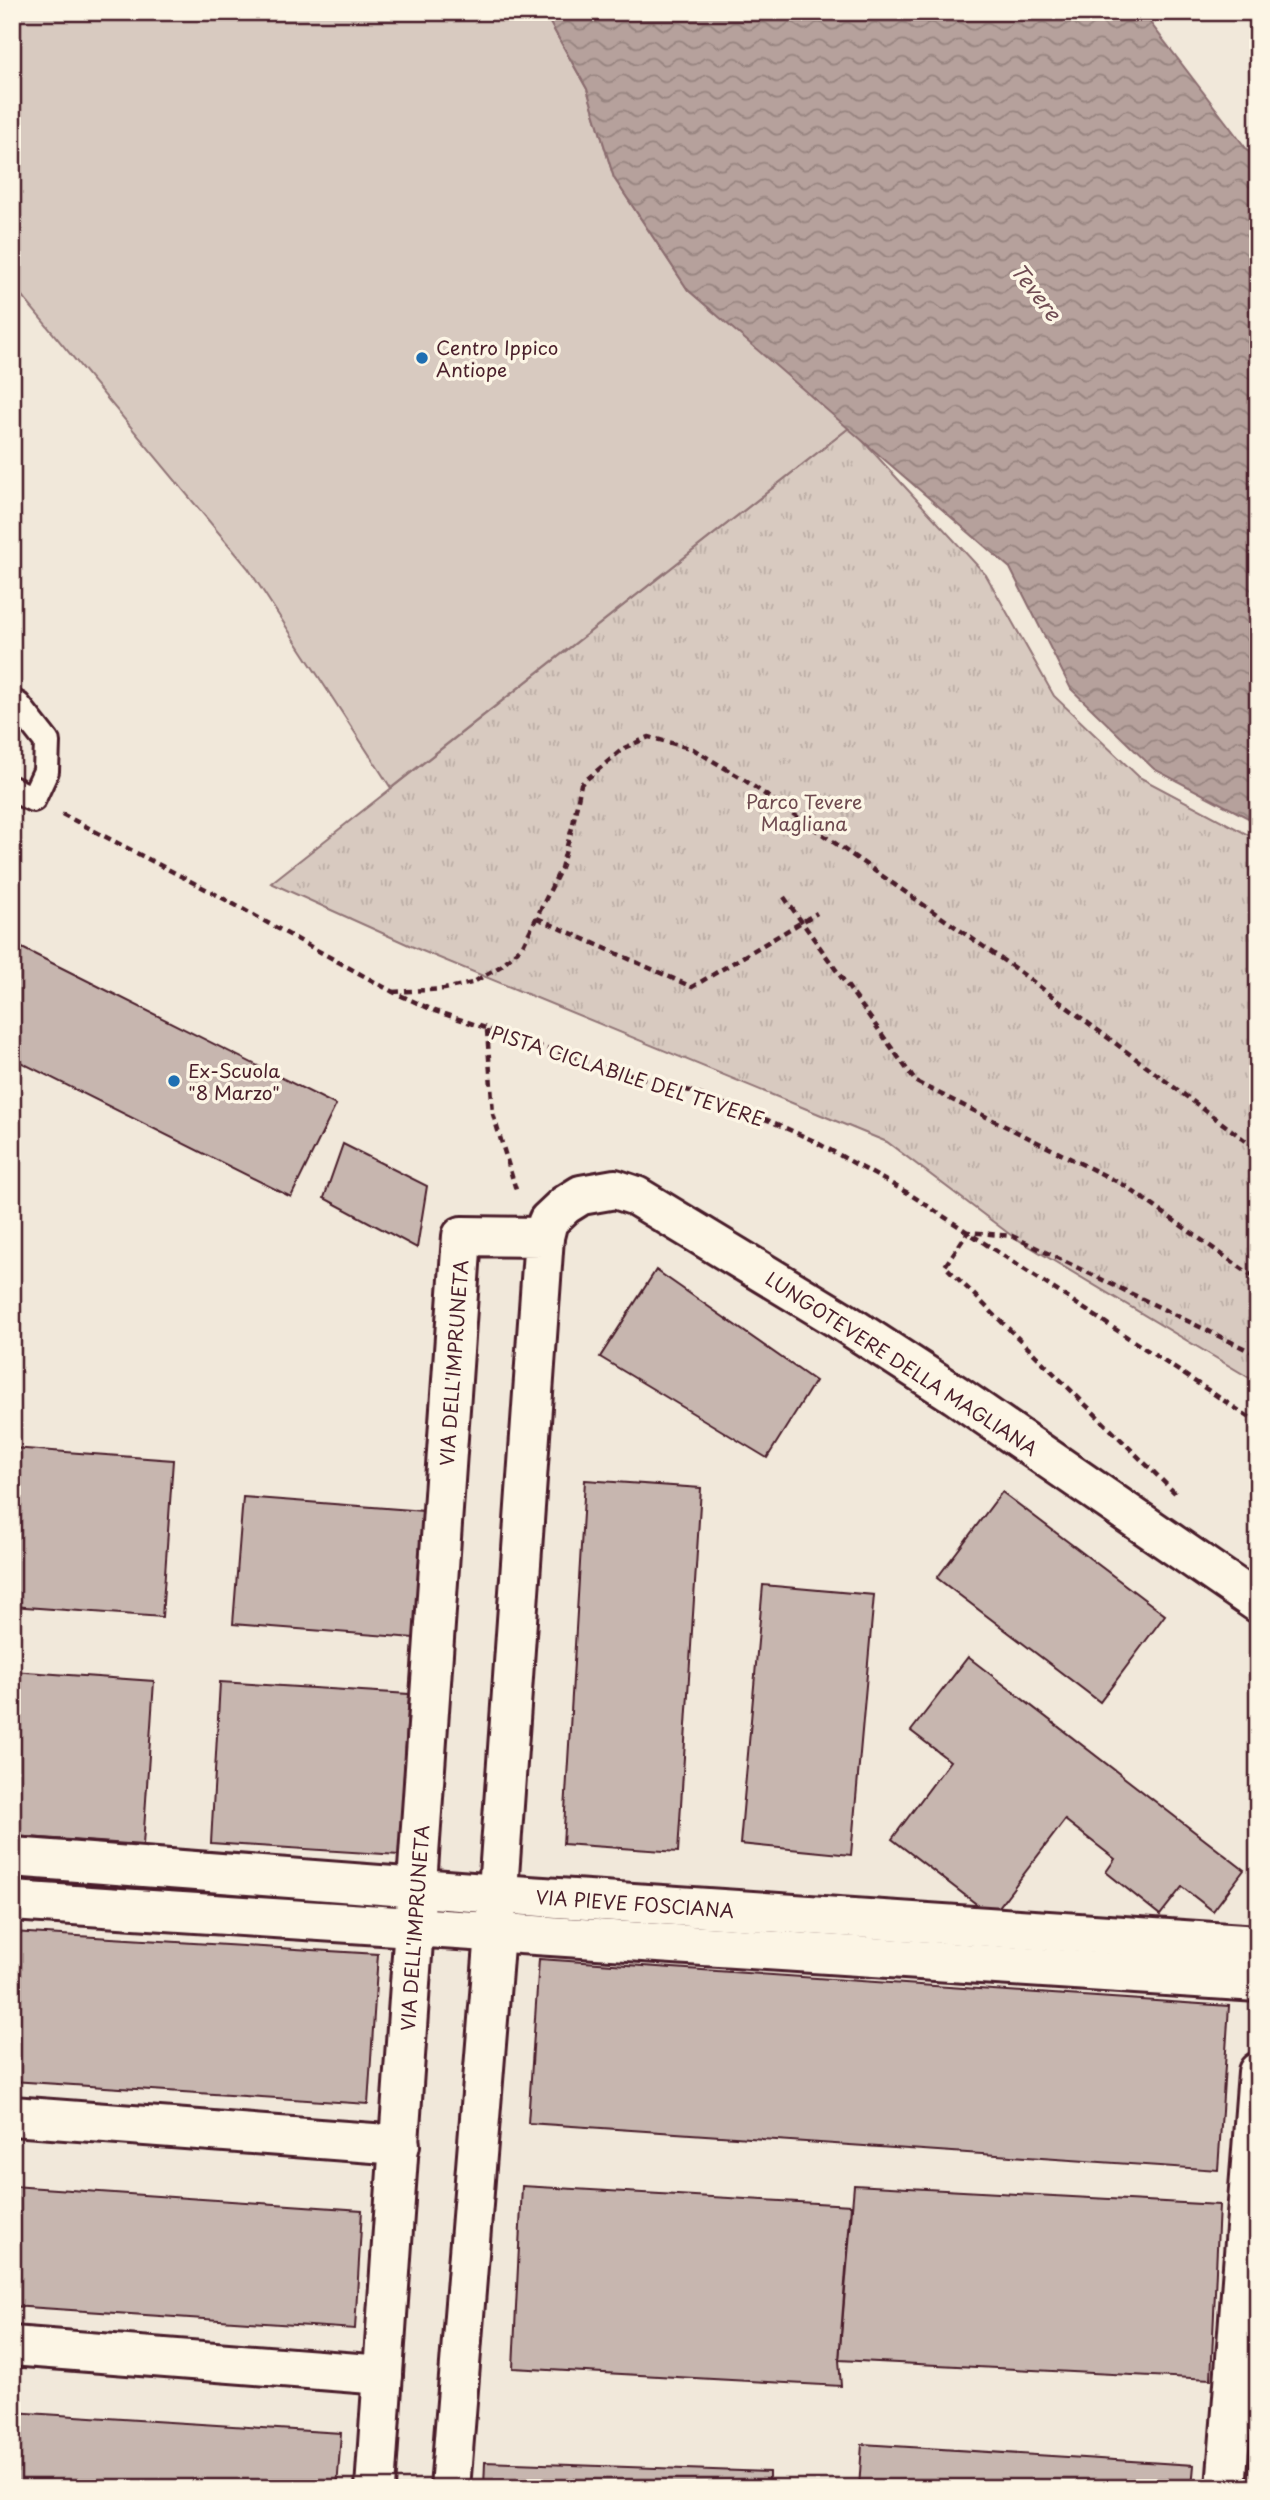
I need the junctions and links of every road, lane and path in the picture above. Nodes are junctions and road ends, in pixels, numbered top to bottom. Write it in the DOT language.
graph roads {
  1 [pos="12,702"];
  2 [pos="23,794"];
  3 [pos="784,898"];
  4 [pos="817,913"];
  5 [pos="537,918"];
  6 [pos="802,923"];
  7 [pos="393,992"];
  8 [pos="487,1030"];
  9 [pos="1258,1150"];
  10 [pos="517,1187"];
  11 [pos="968,1232"];
  12 [pos="544,1237"];
  13 [pos="1258,1280"];
  14 [pos="1258,1355"];
  15 [pos="1258,1423"];
  16 [pos="1180,1498"];
  17 [pos="1258,1604"];
  18 [pos="12,1857"];
  19 [pos="416,1887"];
  20 [pos="498,1894"];
  21 [pos="12,1901"];
  22 [pos="413,1927"];
  23 [pos="495,1933"];
  24 [pos="1258,1945"];
  25 [pos="1258,1982"];
  26 [pos="1258,2072"];
  27 [pos="12,2116"];
  28 [pos="400,2145"];
  29 [pos="12,2346"];
  30 [pos="383,2375"];
  31 [pos="375,2488"];
  32 [pos="450,2488"];
  33 [pos="1226,2488"];
  1 -- 2 [label="lane"];
  2 -- 7 [label="path, PISTA CICLABILE DEL TEVERE"];
  3 -- 6 [label="path"];
  4 -- 6 [label="path"];
  5 -- 6 [label="path"];
  5 -- 7 [label="path"];
  5 -- 9 [label="path"];
  6 -- 13 [label="path"];
  7 -- 8 [label="path, PISTA CICLABILE DEL TEVERE"];
  8 -- 10 [label="path"];
  8 -- 11 [label="path, PISTA CICLABILE DEL TEVERE"];
  11 -- 14 [label="path"];
  11 -- 15 [label="path, PISTA CICLABILE DEL TEVERE"];
  11 -- 16 [label="path"];
  12 -- 17 [label="street, LUNGOTEVERE DELLA MAGLIANA"];
  12 -- 19 [label="street, VIA DELL'IMPRUNETA"];
  12 -- 20 [label="street"];
  18 -- 19 [label="street, VIA PIEVE FOSCIANA"];
  19 -- 20 [label="street, VIA PIEVE FOSCIANA"];
  19 -- 22 [label="street, VIA DELL'IMPRUNETA"];
  20 -- 23 [label="street"];
  20 -- 24 [label="street, VIA PIEVE FOSCIANA"];
  21 -- 22 [label="street, VIA PIEVE FOSCIANA"];
  22 -- 23 [label="street, VIA PIEVE FOSCIANA"];
  22 -- 28 [label="street, VIA DELL'IMPRUNETA"];
  23 -- 25 [label="street, VIA PIEVE FOSCIANA"];
  23 -- 32 [label="street"];
  26 -- 33 [label="street"];
  27 -- 28 [label="street"];
  28 -- 30 [label="street, VIA DELL'IMPRUNETA"];
  29 -- 30 [label="street"];
  30 -- 31 [label="street, VIA DELL'IMPRUNETA"];
}
